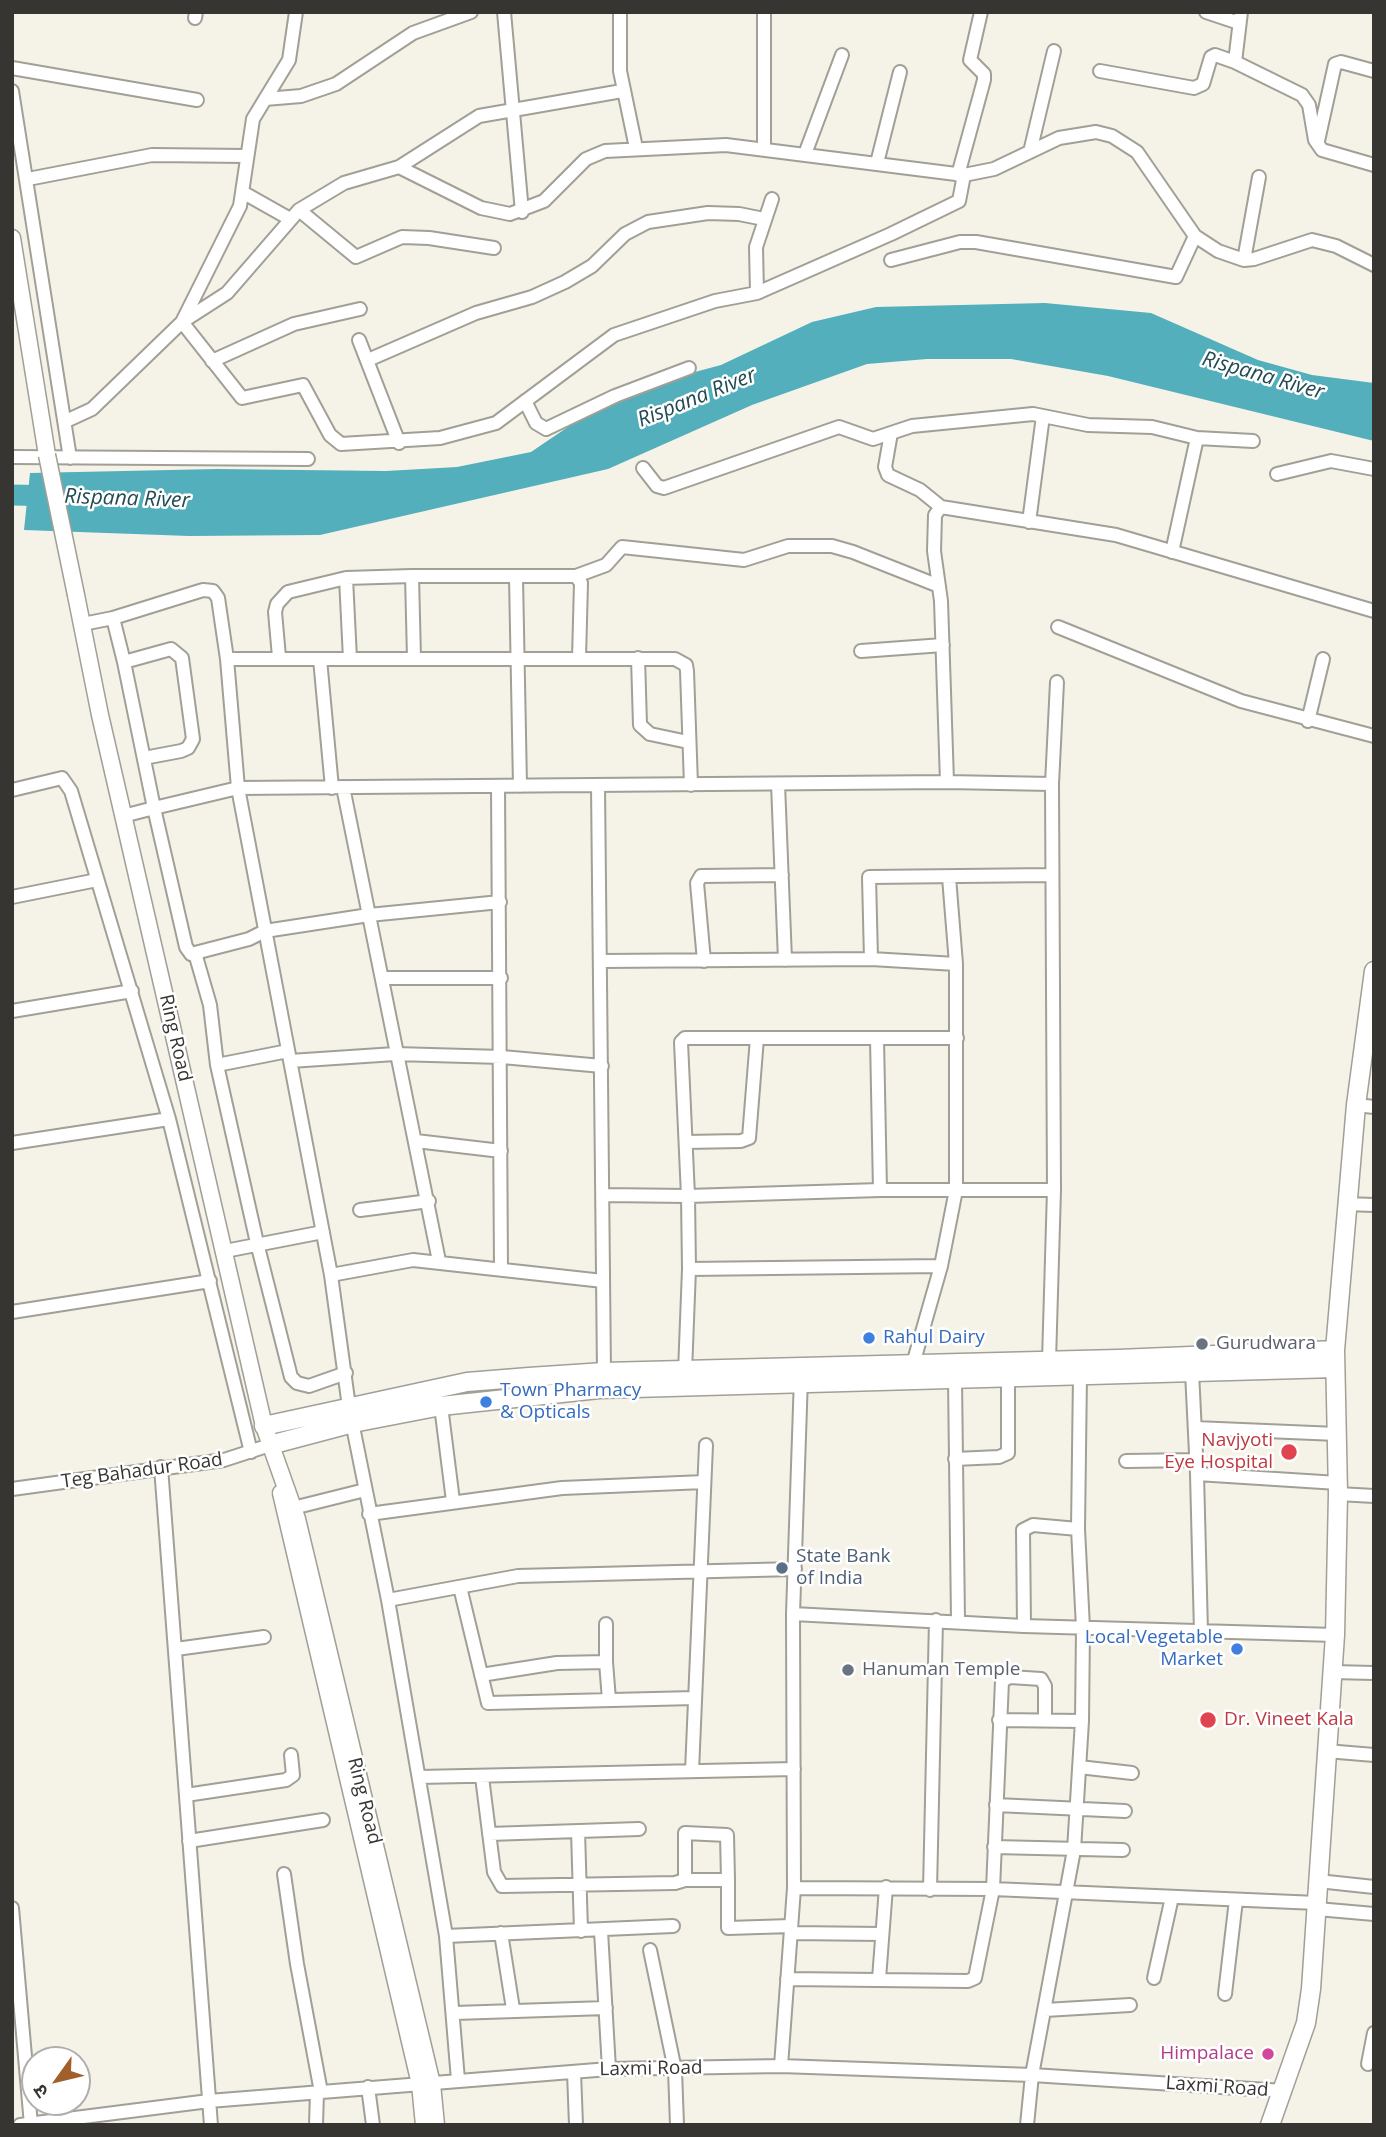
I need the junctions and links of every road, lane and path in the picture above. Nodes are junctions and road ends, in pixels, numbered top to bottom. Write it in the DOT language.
graph roads {
  1 [pos="296,12"];
  2 [pos="471,12"];
  3 [pos="504,12"];
  4 [pos="620,12"];
  5 [pos="764,12"];
  6 [pos="981,12"];
  7 [pos="1206,12"];
  8 [pos="1240,18"];
  9 [pos="1054,51"];
  10 [pos="842,55"];
  11 [pos="1235,62"];
  12 [pos="12,68"];
  13 [pos="1100,71"];
  14 [pos="1374,71"];
  15 [pos="900,72"];
  16 [pos="622,90"];
  17 [pos="12,91"];
  18 [pos="265,99"];
  19 [pos="197,100"];
  20 [pos="512,110"];
  21 [pos="1318,145"];
  22 [pos="636,148"];
  23 [pos="764,149"];
  24 [pos="1030,152"];
  25 [pos="805,154"];
  26 [pos="246,156"];
  27 [pos="877,163"];
  28 [pos="1374,165"];
  29 [pos="399,167"];
  30 [pos="961,175"];
  31 [pos="1259,177"];
  32 [pos="28,179"];
  33 [pos="244,192"];
  34 [pos="772,199"];
  35 [pos="522,212"];
  36 [pos="294,215"];
  37 [pos="764,219"];
  38 [pos="1195,236"];
  39 [pos="12,238"];
  40 [pos="495,248"];
  41 [pos="891,260"];
  42 [pos="1244,260"];
  43 [pos="1374,265"];
  44 [pos="757,293"];
  45 [pos="360,309"];
  46 [pos="18,319"];
  47 [pos="181,322"];
  48 [pos="359,340"];
  49 [pos="212,360"];
  50 [pos="368,360"];
  51 [pos="689,368"];
  52 [pos="525,401"];
  53 [pos="1043,416"];
  54 [pos="66,422"];
  55 [pos="891,433"];
  56 [pos="1197,438"];
  57 [pos="1252,440"];
  58 [pos="399,443"];
  59 [pos="12,457"];
  60 [pos="70,458"];
  61 [pos="308,459"];
  62 [pos="643,468"];
  63 [pos="1374,469"];
  64 [pos="1277,474"];
  65 [pos="942,507"];
  66 [pos="1029,522"];
  67 [pos="1172,552"];
  68 [pos="412,576"];
  69 [pos="576,576"];
  70 [pos="346,578"];
  71 [pos="516,578"];
  72 [pos="939,586"];
  73 [pos="1374,611"];
  74 [pos="113,618"];
  75 [pos="83,624"];
  76 [pos="1058,627"];
  77 [pos="943,645"];
  78 [pos="861,651"];
  79 [pos="279,657"];
  80 [pos="519,658"];
  81 [pos="579,658"];
  82 [pos="638,658"];
  83 [pos="227,659"];
  84 [pos="320,659"];
  85 [pos="350,659"];
  86 [pos="414,659"];
  87 [pos="1323,659"];
  88 [pos="124,662"];
  89 [pos="1057,681"];
  90 [pos="1308,721"];
  91 [pos="1374,736"];
  92 [pos="688,742"];
  93 [pos="144,758"];
  94 [pos="947,782"];
  95 [pos="1052,784"];
  96 [pos="598,785"];
  97 [pos="691,785"];
  98 [pos="778,785"];
  99 [pos="498,786"];
  100 [pos="520,786"];
  101 [pos="238,788"];
  102 [pos="338,788"];
  103 [pos="12,790"];
  104 [pos="154,808"];
  105 [pos="123,816"];
  106 [pos="1051,875"];
  107 [pos="782,876"];
  108 [pos="948,877"];
  109 [pos="97,880"];
  110 [pos="12,897"];
  111 [pos="500,902"];
  112 [pos="369,915"];
  113 [pos="265,931"];
  114 [pos="195,953"];
  115 [pos="871,959"];
  116 [pos="785,960"];
  117 [pos="602,961"];
  118 [pos="704,961"];
  119 [pos="956,964"];
  120 [pos="1374,971"];
  121 [pos="383,978"];
  122 [pos="501,978"];
  123 [pos="132,991"];
  124 [pos="12,1012"];
  125 [pos="1370,1025"];
  126 [pos="757,1038"];
  127 [pos="957,1038"];
  128 [pos="877,1039"];
  129 [pos="395,1054"];
  130 [pos="289,1056"];
  131 [pos="502,1057"];
  132 [pos="218,1065"];
  133 [pos="602,1066"];
  134 [pos="1365,1106"];
  135 [pos="169,1119"];
  136 [pos="416,1141"];
  137 [pos="686,1142"];
  138 [pos="12,1143"];
  139 [pos="501,1151"];
  140 [pos="957,1189"];
  141 [pos="880,1190"];
  142 [pos="1054,1190"];
  143 [pos="604,1195"];
  144 [pos="688,1195"];
  145 [pos="429,1201"];
  146 [pos="1346,1204"];
  147 [pos="1374,1205"];
  148 [pos="360,1210"];
  149 [pos="323,1233"];
  150 [pos="257,1242"];
  151 [pos="225,1251"];
  152 [pos="439,1261"];
  153 [pos="941,1266"];
  154 [pos="500,1268"];
  155 [pos="689,1269"];
  156 [pos="331,1275"];
  157 [pos="210,1281"];
  158 [pos="603,1281"];
  159 [pos="12,1312"];
  160 [pos="1335,1359"];
  161 [pos="1049,1361"];
  162 [pos="912,1364"];
  163 [pos="1008,1370"];
  164 [pos="604,1372"];
  165 [pos="685,1372"];
  166 [pos="1192,1372"];
  167 [pos="346,1373"];
  168 [pos="801,1375"];
  169 [pos="1080,1375"];
  170 [pos="955,1379"];
  171 [pos="441,1406"];
  172 [pos="351,1415"];
  173 [pos="264,1426"];
  174 [pos="1195,1427"];
  175 [pos="1337,1434"];
  176 [pos="270,1445"];
  177 [pos="706,1445"];
  178 [pos="251,1452"];
  179 [pos="955,1459"];
  180 [pos="1196,1460"];
  181 [pos="1126,1461"];
  182 [pos="161,1467"];
  183 [pos="1197,1474"];
  184 [pos="282,1479"];
  185 [pos="704,1482"];
  186 [pos="12,1489"];
  187 [pos="1338,1489"];
  188 [pos="365,1490"];
  189 [pos="1374,1496"];
  190 [pos="453,1501"];
  191 [pos="293,1508"];
  192 [pos="369,1514"];
  193 [pos="1078,1529"];
  194 [pos="794,1569"];
  195 [pos="700,1571"];
  196 [pos="460,1587"];
  197 [pos="388,1601"];
  198 [pos="793,1614"];
  199 [pos="936,1620"];
  200 [pos="958,1621"];
  201 [pos="606,1624"];
  202 [pos="1024,1626"];
  203 [pos="1083,1628"];
  204 [pos="1201,1632"];
  205 [pos="1335,1635"];
  206 [pos="264,1637"];
  207 [pos="176,1649"];
  208 [pos="606,1662"];
  209 [pos="1332,1672"];
  210 [pos="1374,1673"];
  211 [pos="481,1675"];
  212 [pos="695,1698"];
  213 [pos="609,1700"];
  214 [pos="999,1720"];
  215 [pos="1045,1720"];
  216 [pos="1082,1721"];
  217 [pos="1326,1751"];
  218 [pos="291,1755"];
  219 [pos="1374,1755"];
  220 [pos="1079,1767"];
  221 [pos="794,1769"];
  222 [pos="692,1771"];
  223 [pos="1132,1773"];
  224 [pos="419,1777"];
  225 [pos="482,1777"];
  226 [pos="186,1795"];
  227 [pos="996,1805"];
  228 [pos="1077,1807"];
  229 [pos="1125,1811"];
  230 [pos="323,1820"];
  231 [pos="639,1829"];
  232 [pos="578,1831"];
  233 [pos="489,1835"];
  234 [pos="189,1841"];
  235 [pos="995,1847"];
  236 [pos="1074,1850"];
  237 [pos="1122,1850"];
  238 [pos="284,1874"];
  239 [pos="685,1880"];
  240 [pos="728,1880"];
  241 [pos="1318,1881"];
  242 [pos="581,1886"];
  243 [pos="886,1887"];
  244 [pos="1374,1887"];
  245 [pos="794,1888"];
  246 [pos="993,1889"];
  247 [pos="930,1890"];
  248 [pos="1069,1894"];
  249 [pos="1172,1896"];
  250 [pos="1236,1900"];
  251 [pos="1317,1906"];
  252 [pos="12,1908"];
  253 [pos="1374,1914"];
  254 [pos="673,1926"];
  255 [pos="791,1930"];
  256 [pos="581,1931"];
  257 [pos="601,1931"];
  258 [pos="501,1933"];
  259 [pos="882,1934"];
  260 [pos="446,1936"];
  261 [pos="650,1950"];
  262 [pos="1154,1978"];
  263 [pos="788,1979"];
  264 [pos="879,1979"];
  265 [pos="1225,1994"];
  266 [pos="1130,2005"];
  267 [pos="606,2008"];
  268 [pos="513,2009"];
  269 [pos="1045,2010"];
  270 [pos="455,2014"];
  271 [pos="1374,2033"];
  272 [pos="1368,2064"];
  273 [pos="781,2066"];
  274 [pos="609,2069"];
  275 [pos="675,2070"];
  276 [pos="574,2072"];
  277 [pos="1032,2075"];
  278 [pos="458,2080"];
  279 [pos="426,2084"];
  280 [pos="368,2087"];
  281 [pos="1284,2091"];
  282 [pos="319,2092"];
  283 [pos="209,2101"];
  284 [pos="27,2124"];
  285 [pos="211,2125"];
  286 [pos="316,2125"];
  287 [pos="373,2125"];
  288 [pos="424,2125"];
  289 [pos="436,2125"];
  290 [pos="576,2125"];
  291 [pos="677,2125"];
  292 [pos="1027,2125"];
  293 [pos="1270,2125"];
  1 -- 18 [label="street"];
  2 -- 18 [label="street"];
  3 -- 20 [label="street"];
  4 -- 16 [label="street"];
  5 -- 23 [label="street"];
  6 -- 30 [label="street"];
  7 -- 8 [label="street"];
  8 -- 11 [label="street"];
  9 -- 24 [label="street"];
  10 -- 25 [label="street"];
  11 -- 13 [label="street"];
  11 -- 21 [label="street"];
  12 -- 19 [label="street"];
  14 -- 21 [label="street"];
  15 -- 27 [label="street"];
  16 -- 20 [label="street"];
  16 -- 22 [label="street"];
  17 -- 32 [label="street"];
  18 -- 26 [label="street"];
  20 -- 29 [label="street"];
  20 -- 35 [label="street"];
  21 -- 28 [label="street"];
  22 -- 23 [label="street"];
  22 -- 35 [label="street"];
  23 -- 25 [label="street"];
  24 -- 30 [label="street"];
  24 -- 38 [label="street"];
  25 -- 27 [label="street"];
  26 -- 32 [label="street"];
  26 -- 33 [label="street"];
  27 -- 30 [label="street"];
  29 -- 35 [label="street"];
  29 -- 36 [label="street"];
  30 -- 44 [label="street"];
  31 -- 42 [label="street"];
  32 -- 54 [label="street"];
  33 -- 36 [label="street"];
  33 -- 47 [label="street"];
  34 -- 37 [label="street"];
  36 -- 40 [label="street"];
  36 -- 47 [label="street"];
  37 -- 44 [label="street"];
  37 -- 50 [label="street"];
  38 -- 41 [label="street"];
  38 -- 42 [label="street"];
  39 -- 46 [label="street, Ring Road"];
  42 -- 43 [label="street"];
  44 -- 52 [label="street"];
  45 -- 49 [label="street"];
  46 -- 75 [label="street, Ring Road, bridge"];
  47 -- 49 [label="street"];
  47 -- 54 [label="street"];
  48 -- 50 [label="street"];
  49 -- 58 [label="street"];
  50 -- 58 [label="street"];
  51 -- 52 [label="street"];
  52 -- 58 [label="street"];
  53 -- 55 [label="street"];
  53 -- 56 [label="street"];
  53 -- 66 [label="street"];
  54 -- 60 [label="street"];
  55 -- 62 [label="street"];
  55 -- 65 [label="street"];
  56 -- 57 [label="street"];
  56 -- 67 [label="street"];
  59 -- 60 [label="street"];
  60 -- 61 [label="street"];
  63 -- 64 [label="street"];
  65 -- 66 [label="street"];
  65 -- 72 [label="street"];
  66 -- 67 [label="street"];
  67 -- 73 [label="street"];
  68 -- 70 [label="street"];
  68 -- 71 [label="street"];
  68 -- 86 [label="street"];
  69 -- 71 [label="street"];
  69 -- 72 [label="street"];
  69 -- 81 [label="street"];
  70 -- 79 [label="street"];
  70 -- 85 [label="street"];
  71 -- 80 [label="street"];
  72 -- 77 [label="street"];
  74 -- 75 [label="street"];
  74 -- 83 [label="street"];
  74 -- 88 [label="street"];
  75 -- 105 [label="street, Ring Road"];
  76 -- 90 [label="street"];
  77 -- 78 [label="street"];
  77 -- 94 [label="street"];
  79 -- 83 [label="street"];
  79 -- 84 [label="street"];
  80 -- 81 [label="street"];
  80 -- 86 [label="street"];
  80 -- 100 [label="street"];
  81 -- 82 [label="street"];
  82 -- 92 [label="street"];
  82 -- 92 [label="street"];
  83 -- 101 [label="street"];
  84 -- 85 [label="street"];
  84 -- 102 [label="street"];
  85 -- 86 [label="street"];
  87 -- 90 [label="street"];
  88 -- 93 [label="street"];
  88 -- 93 [label="street"];
  89 -- 95 [label="street"];
  90 -- 91 [label="street"];
  92 -- 97 [label="street"];
  93 -- 104 [label="street"];
  94 -- 95 [label="street"];
  94 -- 98 [label="street"];
  95 -- 106 [label="street"];
  96 -- 97 [label="street"];
  96 -- 100 [label="street"];
  96 -- 117 [label="street"];
  97 -- 98 [label="street"];
  98 -- 107 [label="street"];
  99 -- 100 [label="street"];
  99 -- 102 [label="street"];
  99 -- 111 [label="street"];
  101 -- 102 [label="street"];
  101 -- 104 [label="street"];
  101 -- 113 [label="street"];
  102 -- 112 [label="street"];
  103 -- 109 [label="street"];
  104 -- 105 [label="street"];
  104 -- 114 [label="street"];
  105 -- 151 [label="street, Ring Road"];
  106 -- 108 [label="street"];
  106 -- 142 [label="street"];
  107 -- 116 [label="street"];
  107 -- 118 [label="street"];
  108 -- 115 [label="street"];
  108 -- 119 [label="street"];
  109 -- 110 [label="street"];
  109 -- 123 [label="street"];
  111 -- 112 [label="street"];
  111 -- 122 [label="street"];
  112 -- 113 [label="street"];
  112 -- 121 [label="street"];
  113 -- 114 [label="street"];
  113 -- 130 [label="street"];
  114 -- 132 [label="street"];
  115 -- 116 [label="street"];
  115 -- 119 [label="street"];
  116 -- 118 [label="street"];
  117 -- 118 [label="street"];
  117 -- 133 [label="street"];
  119 -- 127 [label="street"];
  120 -- 125 [label="main road"];
  121 -- 122 [label="street"];
  121 -- 129 [label="street"];
  122 -- 131 [label="street"];
  123 -- 124 [label="street"];
  123 -- 135 [label="street"];
  125 -- 134 [label="main road"];
  126 -- 128 [label="street"];
  126 -- 137 [label="street"];
  126 -- 137 [label="street"];
  127 -- 128 [label="street"];
  127 -- 140 [label="street"];
  128 -- 141 [label="street"];
  129 -- 130 [label="street"];
  129 -- 131 [label="street"];
  129 -- 136 [label="street"];
  130 -- 132 [label="street"];
  130 -- 149 [label="street"];
  131 -- 133 [label="street"];
  131 -- 139 [label="street"];
  132 -- 150 [label="street"];
  133 -- 143 [label="street"];
  134 -- 146 [label="main road"];
  135 -- 138 [label="street"];
  135 -- 157 [label="street"];
  136 -- 139 [label="street"];
  136 -- 145 [label="street"];
  137 -- 144 [label="street"];
  139 -- 154 [label="street"];
  140 -- 141 [label="street"];
  140 -- 142 [label="street"];
  140 -- 153 [label="street"];
  141 -- 144 [label="street"];
  142 -- 161 [label="street"];
  143 -- 144 [label="street"];
  143 -- 158 [label="street"];
  144 -- 155 [label="street"];
  145 -- 148 [label="street"];
  145 -- 152 [label="street"];
  146 -- 147 [label="street"];
  146 -- 160 [label="main road"];
  149 -- 150 [label="street"];
  149 -- 156 [label="street"];
  150 -- 151 [label="street"];
  150 -- 167 [label="street"];
  151 -- 173 [label="street, Ring Road"];
  152 -- 154 [label="street"];
  152 -- 156 [label="street"];
  153 -- 155 [label="street"];
  153 -- 162 [label="street"];
  154 -- 158 [label="street"];
  155 -- 165 [label="street"];
  156 -- 167 [label="street"];
  157 -- 159 [label="street"];
  157 -- 178 [label="street"];
  158 -- 164 [label="street"];
  160 -- 161 [label="main road"];
  160 -- 166 [label="main road"];
  160 -- 175 [label="main road"];
  161 -- 163 [label="main road"];
  162 -- 163 [label="main road"];
  162 -- 168 [label="main road"];
  163 -- 169 [label="main road"];
  163 -- 170 [label="main road"];
  163 -- 179 [label="street"];
  164 -- 165 [label="main road"];
  164 -- 172 [label="main road"];
  165 -- 168 [label="main road"];
  166 -- 169 [label="main road"];
  166 -- 174 [label="street"];
  167 -- 172 [label="street"];
  168 -- 170 [label="main road"];
  168 -- 171 [label="main road"];
  168 -- 194 [label="street"];
  169 -- 193 [label="street"];
  170 -- 179 [label="street"];
  171 -- 172 [label="main road"];
  171 -- 190 [label="street"];
  172 -- 173 [label="main road"];
  172 -- 176 [label="main road"];
  172 -- 188 [label="street"];
  173 -- 176 [label="street, Ring Road"];
  174 -- 175 [label="street"];
  174 -- 180 [label="street"];
  175 -- 187 [label="main road"];
  176 -- 178 [label="street, Teg Bahadur Road"];
  176 -- 184 [label="street, Ring Road"];
  177 -- 185 [label="street"];
  178 -- 182 [label="street, Teg Bahadur Road"];
  179 -- 200 [label="street"];
  180 -- 181 [label="street"];
  180 -- 183 [label="street"];
  182 -- 186 [label="street, Teg Bahadur Road"];
  182 -- 207 [label="street"];
  183 -- 187 [label="street"];
  183 -- 204 [label="street"];
  184 -- 191 [label="street, Ring Road"];
  184 -- 279 [label="street, Ring Road"];
  185 -- 190 [label="street"];
  185 -- 195 [label="street"];
  187 -- 189 [label="street"];
  187 -- 205 [label="main road"];
  188 -- 191 [label="street"];
  188 -- 192 [label="street"];
  190 -- 192 [label="street"];
  191 -- 279 [label="street, Ring Road"];
  192 -- 197 [label="street"];
  193 -- 202 [label="street"];
  193 -- 203 [label="street"];
  194 -- 195 [label="street"];
  194 -- 198 [label="street"];
  195 -- 196 [label="street"];
  195 -- 212 [label="street"];
  196 -- 197 [label="street"];
  196 -- 211 [label="street"];
  197 -- 224 [label="street"];
  198 -- 199 [label="street"];
  198 -- 221 [label="street"];
  199 -- 200 [label="street"];
  199 -- 247 [label="street"];
  200 -- 202 [label="street"];
  201 -- 208 [label="street"];
  202 -- 203 [label="street"];
  203 -- 204 [label="street"];
  203 -- 216 [label="street"];
  204 -- 205 [label="street"];
  205 -- 209 [label="main road"];
  206 -- 207 [label="street"];
  207 -- 226 [label="street"];
  208 -- 211 [label="street"];
  208 -- 213 [label="street"];
  209 -- 210 [label="street"];
  209 -- 217 [label="main road"];
  211 -- 213 [label="street"];
  212 -- 213 [label="street"];
  212 -- 222 [label="street"];
  214 -- 215 [label="street"];
  214 -- 215 [label="street"];
  214 -- 227 [label="street"];
  215 -- 216 [label="street"];
  216 -- 220 [label="street"];
  217 -- 219 [label="street"];
  217 -- 241 [label="main road"];
  218 -- 226 [label="street"];
  220 -- 223 [label="street"];
  220 -- 228 [label="street"];
  221 -- 222 [label="street"];
  221 -- 245 [label="street"];
  222 -- 225 [label="street"];
  224 -- 225 [label="street"];
  224 -- 260 [label="street"];
  225 -- 233 [label="street"];
  226 -- 234 [label="street"];
  227 -- 228 [label="street"];
  227 -- 235 [label="street"];
  228 -- 229 [label="street"];
  228 -- 236 [label="street"];
  230 -- 234 [label="street"];
  231 -- 232 [label="street"];
  232 -- 233 [label="street"];
  232 -- 242 [label="street"];
  233 -- 242 [label="street"];
  234 -- 283 [label="street"];
  235 -- 236 [label="street"];
  235 -- 246 [label="street"];
  236 -- 237 [label="street"];
  236 -- 248 [label="street"];
  238 -- 282 [label="street"];
  239 -- 240 [label="street"];
  239 -- 240 [label="street"];
  239 -- 242 [label="street"];
  240 -- 255 [label="street"];
  241 -- 244 [label="street"];
  241 -- 251 [label="main road"];
  242 -- 256 [label="street"];
  243 -- 245 [label="street"];
  243 -- 247 [label="street"];
  243 -- 259 [label="street"];
  245 -- 255 [label="street"];
  246 -- 247 [label="street"];
  246 -- 248 [label="street"];
  246 -- 264 [label="street"];
  248 -- 249 [label="street"];
  248 -- 269 [label="street"];
  249 -- 250 [label="street"];
  249 -- 262 [label="street"];
  250 -- 251 [label="street"];
  250 -- 265 [label="street"];
  251 -- 253 [label="street"];
  251 -- 281 [label="main road"];
  252 -- 284 [label="street"];
  254 -- 257 [label="street"];
  255 -- 259 [label="street"];
  255 -- 263 [label="street"];
  256 -- 257 [label="street"];
  256 -- 258 [label="street"];
  257 -- 267 [label="street"];
  258 -- 260 [label="street"];
  258 -- 268 [label="street"];
  259 -- 264 [label="street"];
  260 -- 270 [label="street"];
  261 -- 275 [label="street"];
  263 -- 264 [label="street"];
  263 -- 273 [label="street"];
  266 -- 269 [label="street"];
  267 -- 268 [label="street"];
  267 -- 274 [label="street"];
  268 -- 270 [label="street"];
  269 -- 277 [label="street"];
  270 -- 278 [label="street"];
  271 -- 272 [label="street"];
  273 -- 275 [label="street, Laxmi Road"];
  273 -- 277 [label="street, Laxmi Road"];
  274 -- 275 [label="street, Laxmi Road"];
  274 -- 276 [label="street, Laxmi Road"];
  275 -- 291 [label="street"];
  276 -- 278 [label="street, Laxmi Road"];
  276 -- 290 [label="street"];
  277 -- 281 [label="street, Laxmi Road"];
  277 -- 292 [label="street"];
  278 -- 279 [label="street, Laxmi Road"];
  279 -- 280 [label="street, Laxmi Road"];
  279 -- 288 [label="street, Ring Road"];
  279 -- 289 [label="street, Ring Road"];
  280 -- 282 [label="street, Laxmi Road"];
  280 -- 287 [label="street"];
  281 -- 293 [label="main road"];
  282 -- 283 [label="street, Laxmi Road"];
  282 -- 286 [label="street"];
  283 -- 284 [label="street, Laxmi Road"];
  283 -- 285 [label="street"];
}
